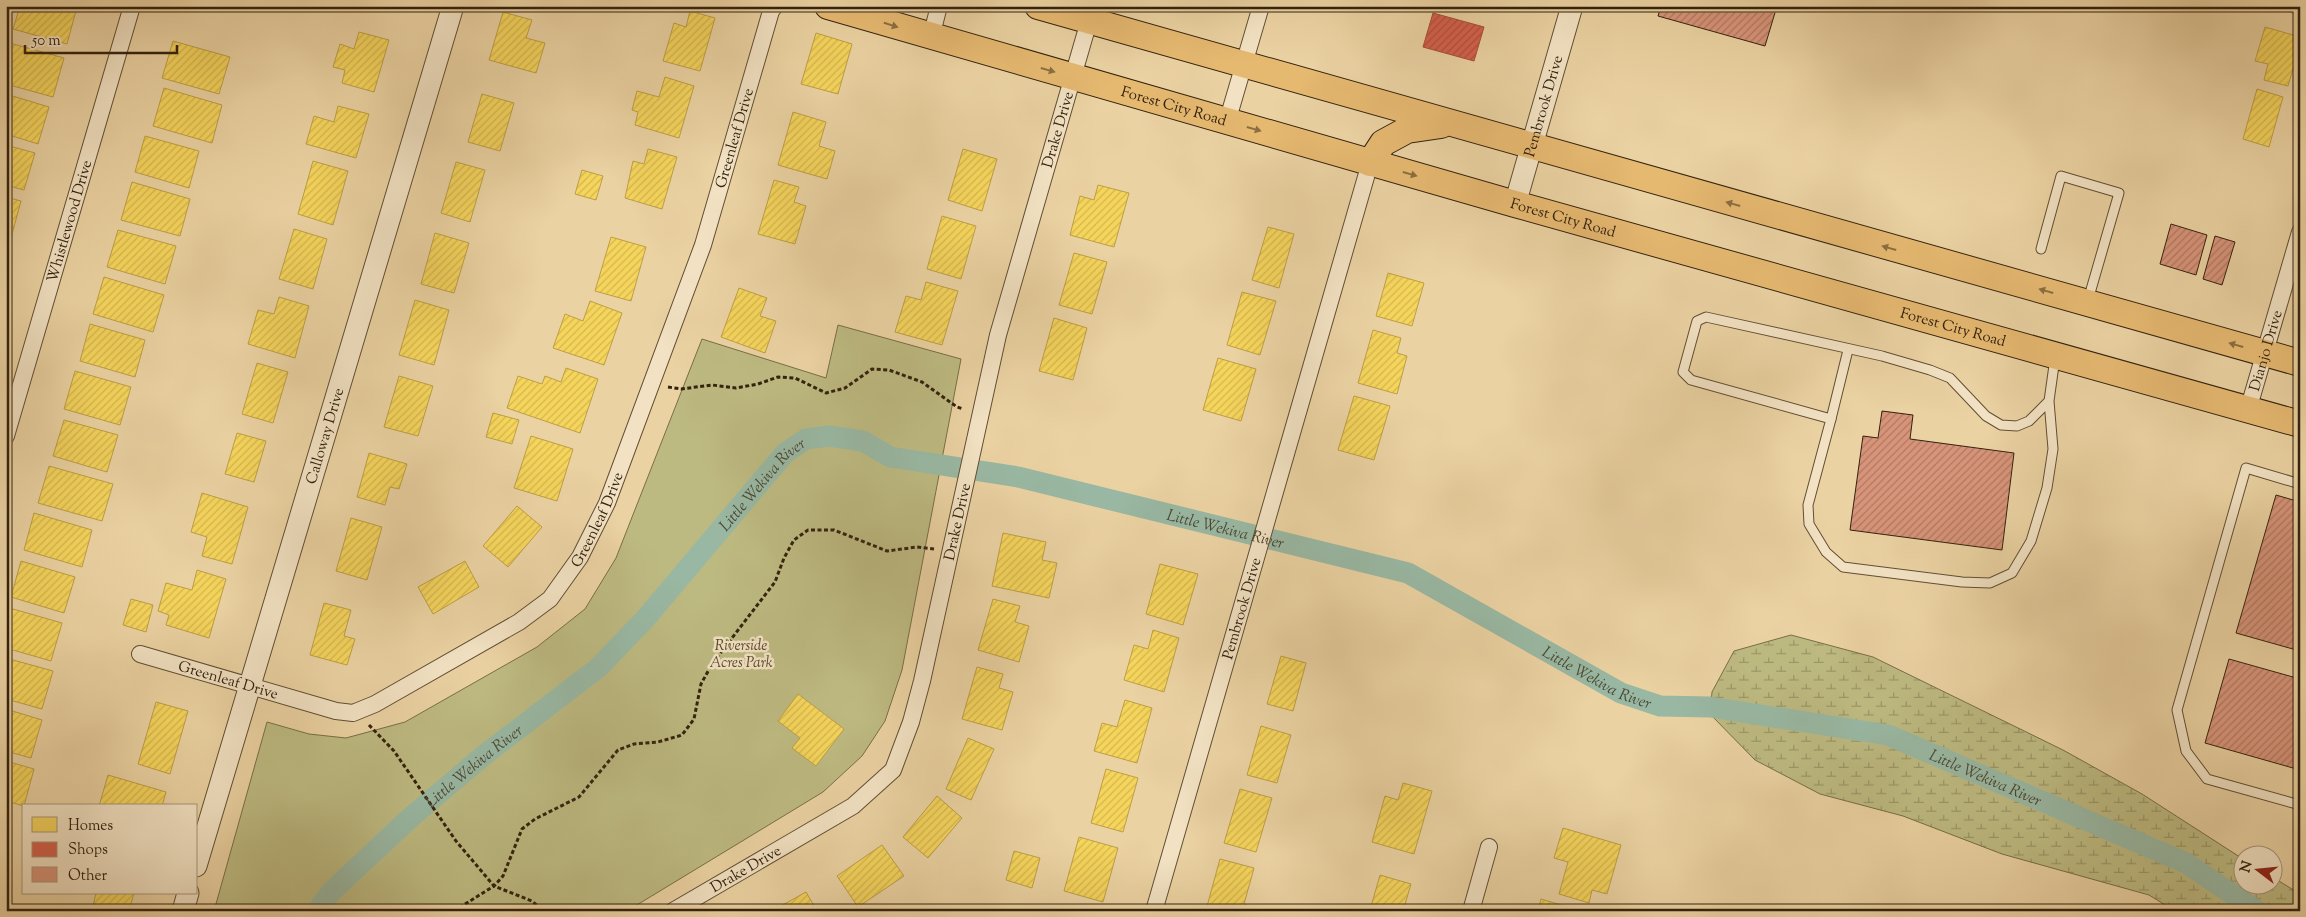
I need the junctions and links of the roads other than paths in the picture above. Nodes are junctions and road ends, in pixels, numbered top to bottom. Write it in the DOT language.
graph roads {
  1 [pos="132,6"];
  2 [pos="453,6"];
  3 [pos="775,6"];
  4 [pos="828,6"];
  5 [pos="939,6"];
  6 [pos="1038,6"];
  7 [pos="1261,6"];
  8 [pos="1572,6"];
  9 [pos="1079,14"];
  10 [pos="930,37"];
  11 [pos="1244,65"];
  12 [pos="1072,77"];
  13 [pos="1227,122"];
  14 [pos="1452,124"];
  15 [pos="1531,147"];
  16 [pos="1370,163"];
  17 [pos="1515,204"];
  18 [pos="2300,232"];
  19 [pos="2041,249"];
  20 [pos="2087,303"];
  21 [pos="1848,350"];
  22 [pos="2265,353"];
  23 [pos="2056,356"];
  24 [pos="2300,363"];
  25 [pos="2048,401"];
  26 [pos="2248,410"];
  27 [pos="1831,419"];
  28 [pos="2300,424"];
  29 [pos="6,436"];
  30 [pos="2300,484"];
  31 [pos="140,654"];
  32 [pos="249,686"];
  33 [pos="2300,804"];
  34 [pos="1489,847"];
  35 [pos="198,859"];
  36 [pos="188,894"];
  37 [pos="183,911"];
  38 [pos="673,911"];
  39 [pos="1154,911"];
  40 [pos="1471,911"];
  1 -- 29 [label="street, Whistlewood Drive"];
  2 -- 32 [label="street, Calloway Drive"];
  3 -- 32 [label="street, Greenleaf Drive"];
  4 -- 10 [label="main road, Forest City Road, one-way"];
  5 -- 10 [label="street"];
  6 -- 9 [label="main road"];
  7 -- 11 [label="street"];
  8 -- 15 [label="street, Pembrook Drive"];
  9 -- 11 [label="main road"];
  9 -- 12 [label="street, Drake Drive"];
  10 -- 12 [label="main road, Forest City Road, one-way"];
  11 -- 13 [label="street"];
  11 -- 14 [label="main road"];
  12 -- 13 [label="main road, Forest City Road"];
  12 -- 38 [label="street, Drake Drive"];
  13 -- 16 [label="main road, Forest City Road, one-way"];
  14 -- 15 [label="main road"];
  14 -- 16 [label="main road"];
  15 -- 17 [label="street, Pembrook Drive"];
  20 -- 15 [label="main road, one-way"];
  16 -- 17 [label="main road, Forest City Road, one-way"];
  16 -- 39 [label="street, Pembrook Drive"];
  17 -- 23 [label="main road, Forest City Road"];
  18 -- 22 [label="street, Dianjo Drive"];
  19 -- 20 [label="lane"];
  22 -- 20 [label="main road, one-way"];
  21 -- 25 [label="lane"];
  21 -- 27 [label="lane"];
  21 -- 27 [label="lane"];
  22 -- 24 [label="main road"];
  22 -- 26 [label="street, Dianjo Drive"];
  23 -- 25 [label="lane"];
  23 -- 26 [label="main road, Forest City Road"];
  25 -- 27 [label="lane"];
  26 -- 28 [label="main road, Forest City Road"];
  30 -- 33 [label="lane"];
  31 -- 32 [label="street, Greenleaf Drive"];
  32 -- 35 [label="street, Calloway Drive"];
  34 -- 40 [label="street"];
  36 -- 37 [label="street"];
}
